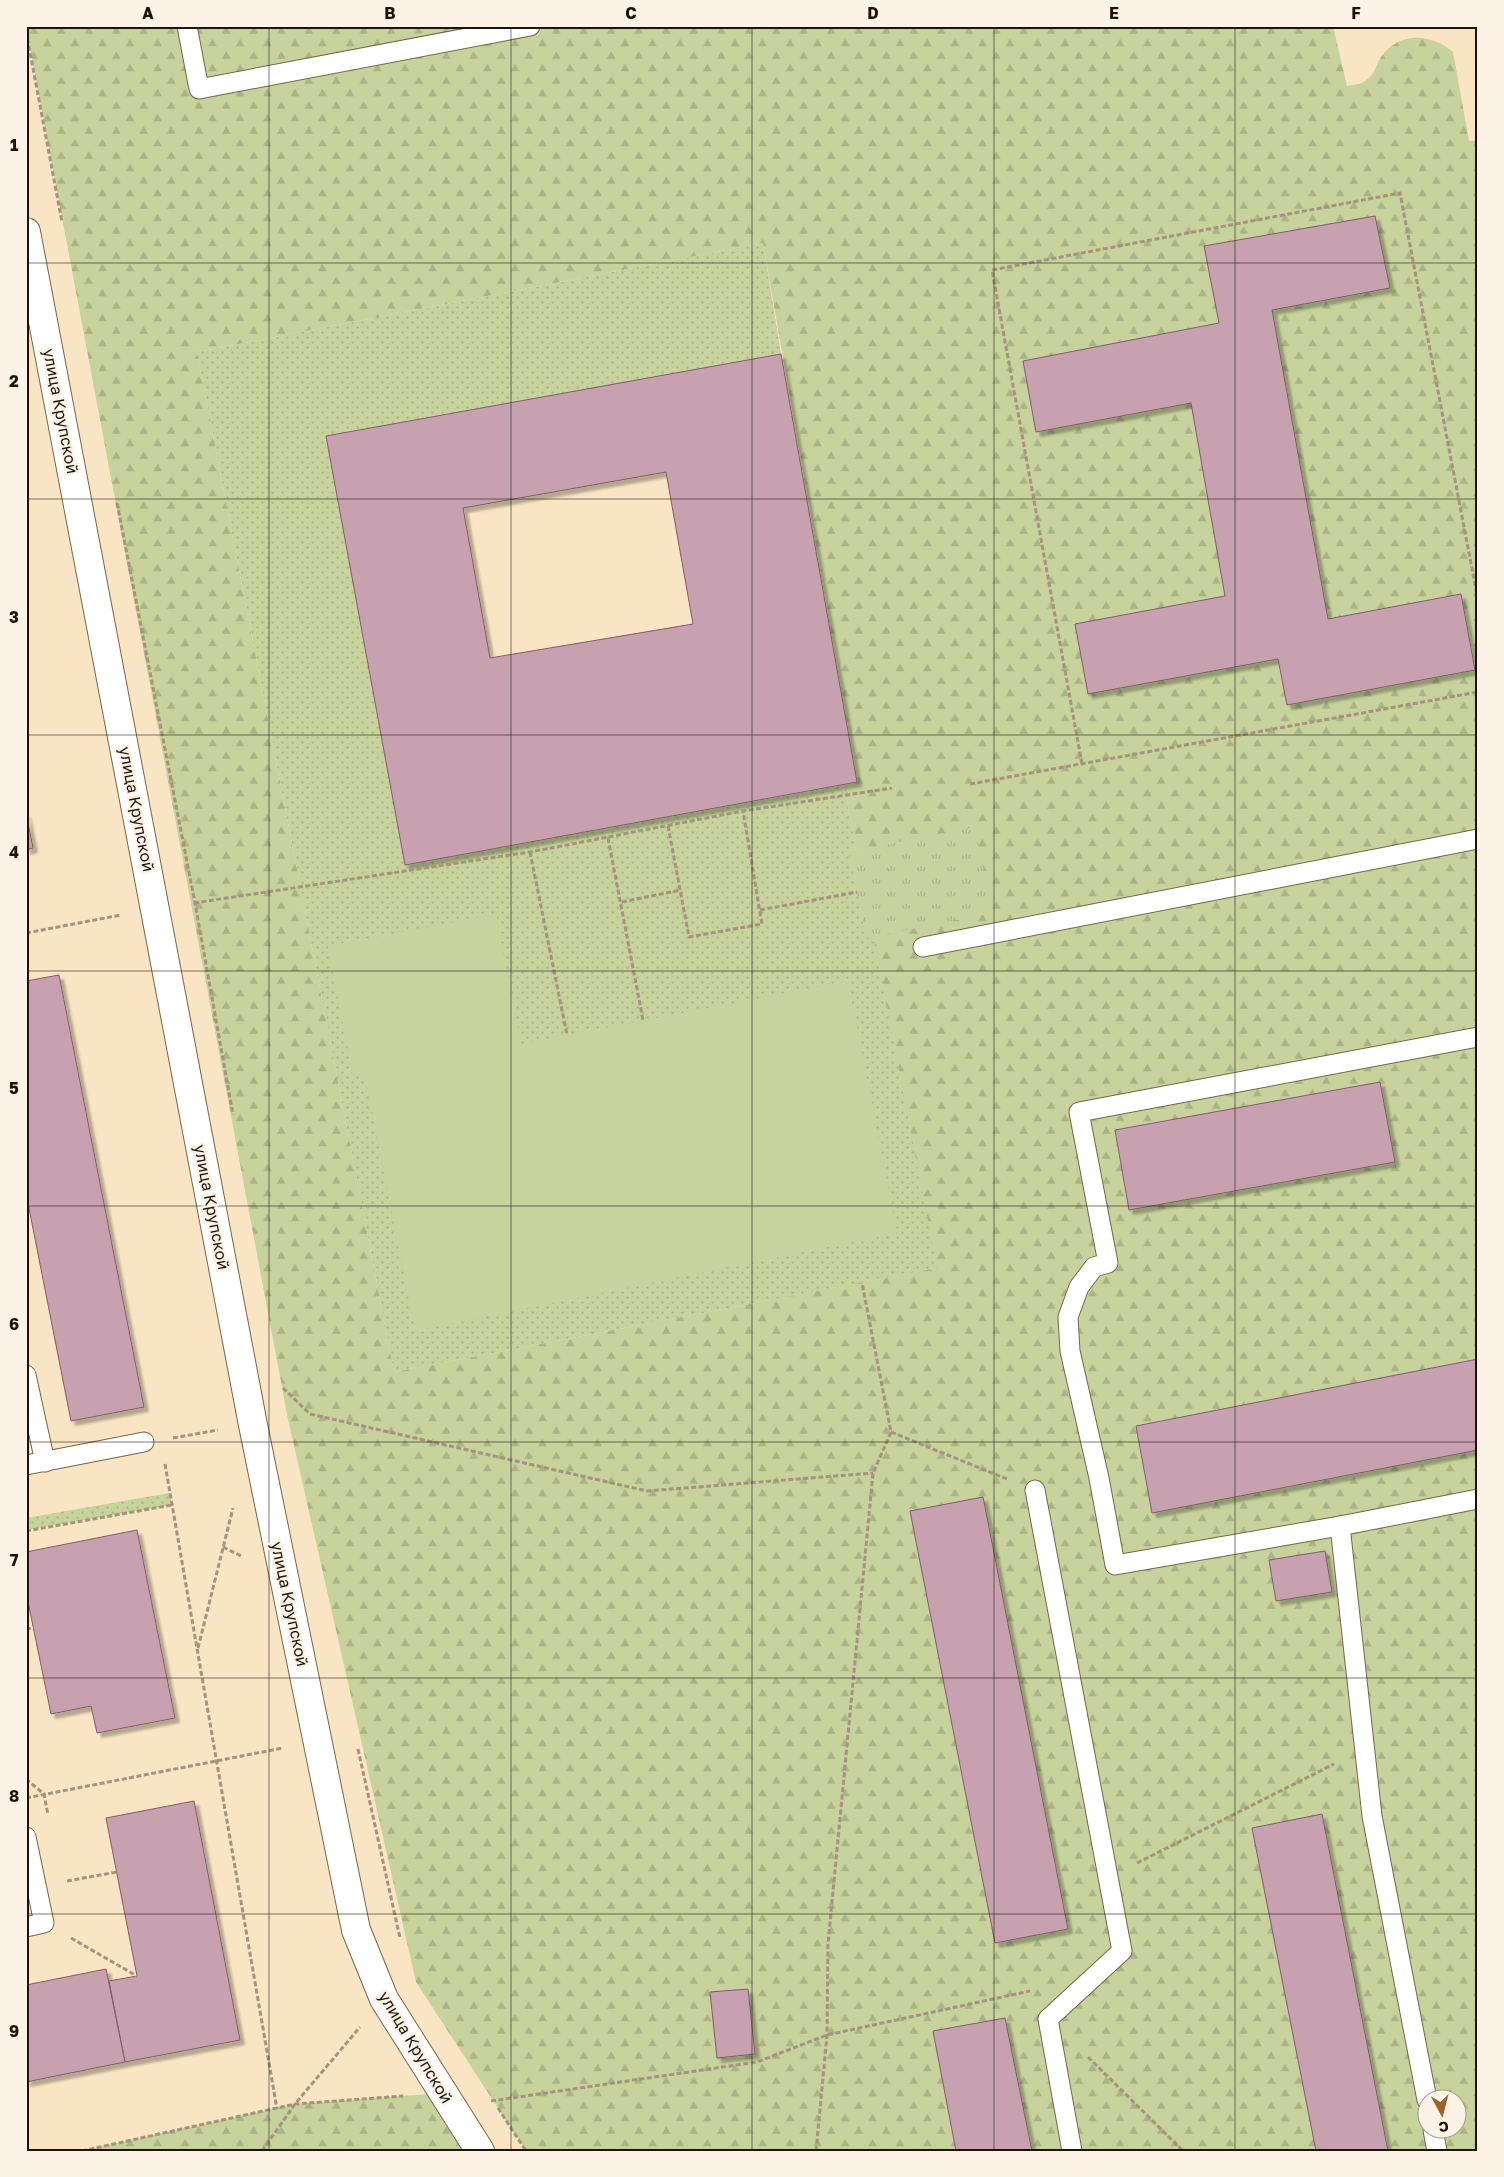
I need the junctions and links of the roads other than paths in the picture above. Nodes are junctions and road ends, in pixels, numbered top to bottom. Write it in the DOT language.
graph roads {
  1 [pos="187,26"];
  2 [pos="530,26"];
  3 [pos="26,232"];
  4 [pos="1478,839"];
  5 [pos="923,947"];
  6 [pos="1478,1037"];
  7 [pos="26,1375"];
  8 [pos="144,1442"];
  9 [pos="35,1463"];
  10 [pos="1035,1490"];
  11 [pos="1478,1499"];
  12 [pos="1340,1526"];
  13 [pos="26,1837"];
  14 [pos="35,1925"];
  15 [pos="1425,2090"];
  16 [pos="480,2151"];
  17 [pos="1072,2151"];
  1 -- 2 [label="lane"];
  3 -- 16 [label="street, улица Крупской"];
  4 -- 5 [label="lane"];
  6 -- 12 [label="lane"];
  7 -- 9 [label="lane"];
  8 -- 9 [label="lane"];
  10 -- 17 [label="lane"];
  11 -- 12 [label="lane"];
  12 -- 15 [label="lane"];
  13 -- 14 [label="lane"];
}
